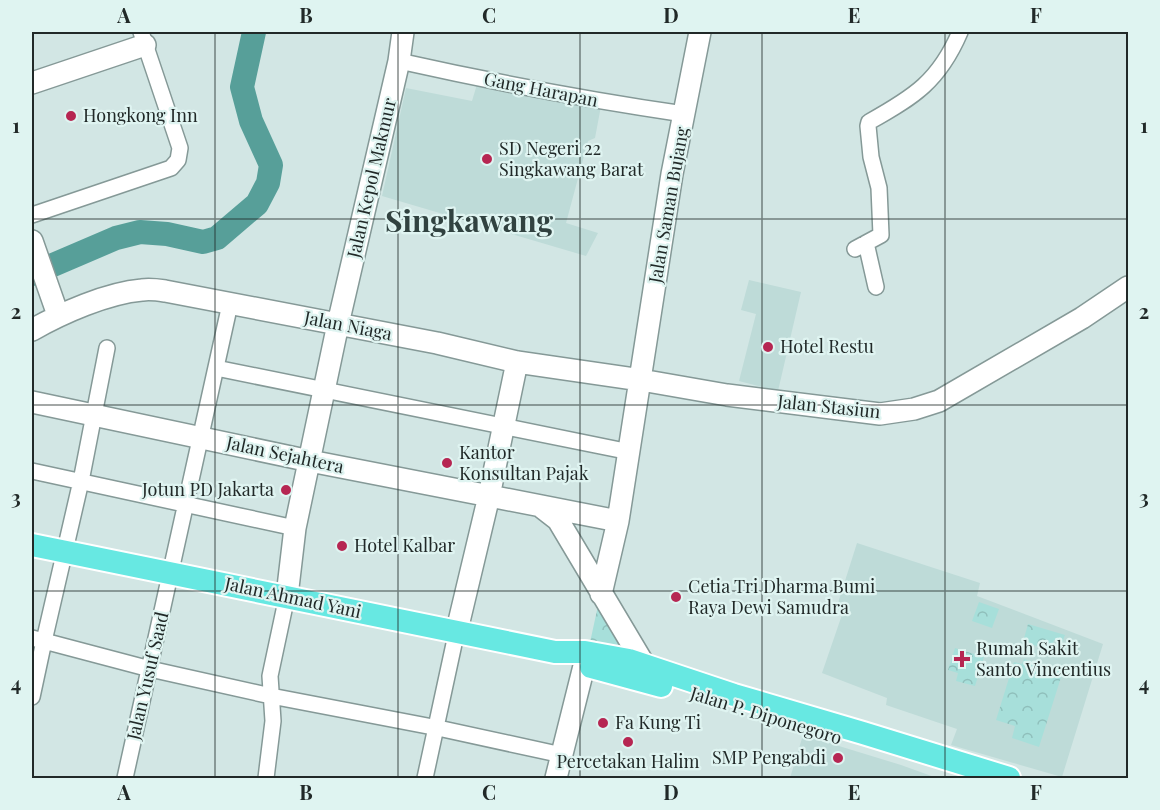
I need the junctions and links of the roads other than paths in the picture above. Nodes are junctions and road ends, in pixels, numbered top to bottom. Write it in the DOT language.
graph roads {
  1 [pos="403,32"];
  2 [pos="700,32"];
  3 [pos="960,32"];
  4 [pos="143,38"];
  5 [pos="399,61"];
  6 [pos="32,83"];
  7 [pos="684,114"];
  8 [pos="32,215"];
  9 [pos="32,244"];
  10 [pos="876,287"];
  11 [pos="1128,287"];
  12 [pos="230,304"];
  13 [pos="58,315"];
  14 [pos="338,324"];
  15 [pos="32,330"];
  16 [pos="107,348"];
  17 [pos="517,362"];
  18 [pos="216,368"];
  19 [pos="641,380"];
  20 [pos="325,391"];
  21 [pos="32,402"];
  22 [pos="95,416"];
  23 [pos="503,426"];
  24 [pos="201,438"];
  25 [pos="630,452"];
  26 [pos="310,461"];
  27 [pos="32,471"];
  28 [pos="81,481"];
  29 [pos="489,496"];
  30 [pos="186,504"];
  31 [pos="539,505"];
  32 [pos="618,521"];
  33 [pos="295,528"];
  34 [pos="32,545"];
  35 [pos="64,552"];
  36 [pos="171,574"];
  37 [pos="601,594"];
  38 [pos="287,597"];
  39 [pos="457,630"];
  40 [pos="38,640"];
  41 [pos="555,652"];
  42 [pos="584,666"];
  43 [pos="645,666"];
  44 [pos="150,669"];
  45 [pos="271,696"];
  46 [pos="32,697"];
  47 [pos="438,728"];
  48 [pos="562,755"];
  49 [pos="125,778"];
  50 [pos="266,778"];
  51 [pos="425,778"];
  52 [pos="556,778"];
  53 [pos="979,778"];
  54 [pos="1009,778"];
  1 -- 5 [label="street, Jalan Kepol Makmur"];
  2 -- 7 [label="street, Jalan Saman Bujang"];
  3 -- 10 [label="street"];
  4 -- 6 [label="street"];
  4 -- 8 [label="street"];
  5 -- 7 [label="street, Gang Harapan"];
  5 -- 14 [label="street, Jalan Kepol Makmur"];
  7 -- 19 [label="street, Jalan Saman Bujang"];
  9 -- 13 [label="street"];
  11 -- 19 [label="street, Jalan Stasiun"];
  12 -- 13 [label="street, Jalan Niaga"];
  12 -- 14 [label="street, Jalan Niaga"];
  12 -- 18 [label="street, Jalan Yusuf Saad"];
  13 -- 15 [label="street, Jalan Niaga"];
  14 -- 17 [label="street, Jalan Niaga"];
  14 -- 20 [label="street, Jalan Kepol Makmur"];
  16 -- 22 [label="street"];
  17 -- 19 [label="street, Jalan Niaga"];
  17 -- 23 [label="street"];
  18 -- 20 [label="street"];
  18 -- 24 [label="street, Jalan Yusuf Saad"];
  19 -- 25 [label="street, Jalan Saman Bujang"];
  20 -- 23 [label="street"];
  20 -- 26 [label="street, Jalan Kepol Makmur"];
  21 -- 22 [label="street, Jalan Sejahtera"];
  22 -- 24 [label="street, Jalan Sejahtera"];
  22 -- 28 [label="street"];
  23 -- 25 [label="street"];
  23 -- 29 [label="street"];
  24 -- 26 [label="street, Jalan Sejahtera"];
  24 -- 30 [label="street, Jalan Yusuf Saad"];
  25 -- 32 [label="street, Jalan Saman Bujang"];
  26 -- 29 [label="street, Jalan Sejahtera"];
  26 -- 33 [label="street, Jalan Kepol Makmur"];
  27 -- 28 [label="street"];
  28 -- 30 [label="street"];
  28 -- 35 [label="street"];
  29 -- 31 [label="street, Jalan Sejahtera"];
  29 -- 39 [label="street"];
  30 -- 33 [label="street"];
  30 -- 36 [label="street, Jalan Yusuf Saad"];
  31 -- 32 [label="street, Jalan Sejahtera"];
  31 -- 37 [label="street"];
  32 -- 37 [label="street, Jalan Saman Bujang"];
  33 -- 38 [label="street, Jalan Kepol Makmur"];
  34 -- 35 [label="main road, Jalan Ahmad Yani"];
  35 -- 36 [label="main road, Jalan Ahmad Yani"];
  35 -- 40 [label="street"];
  36 -- 38 [label="main road, Jalan Ahmad Yani"];
  36 -- 44 [label="street, Jalan Yusuf Saad"];
  37 -- 43 [label="street"];
  38 -- 39 [label="main road, Jalan Ahmad Yani"];
  38 -- 45 [label="street"];
  39 -- 41 [label="main road, Jalan Ahmad Yani"];
  39 -- 47 [label="street"];
  40 -- 44 [label="street"];
  40 -- 46 [label="street"];
  41 -- 42 [label="main road, Jalan P. Diponegoro"];
  41 -- 43 [label="main road, Jalan P. Diponegoro"];
  42 -- 48 [label="street"];
  42 -- 53 [label="main road, Jalan P. Diponegoro"];
  43 -- 54 [label="main road, Jalan P. Diponegoro"];
  44 -- 45 [label="street"];
  44 -- 49 [label="street, Jalan Yusuf Saad"];
  45 -- 47 [label="street"];
  45 -- 50 [label="street"];
  47 -- 48 [label="street"];
  47 -- 51 [label="street"];
  48 -- 52 [label="street"];
}
